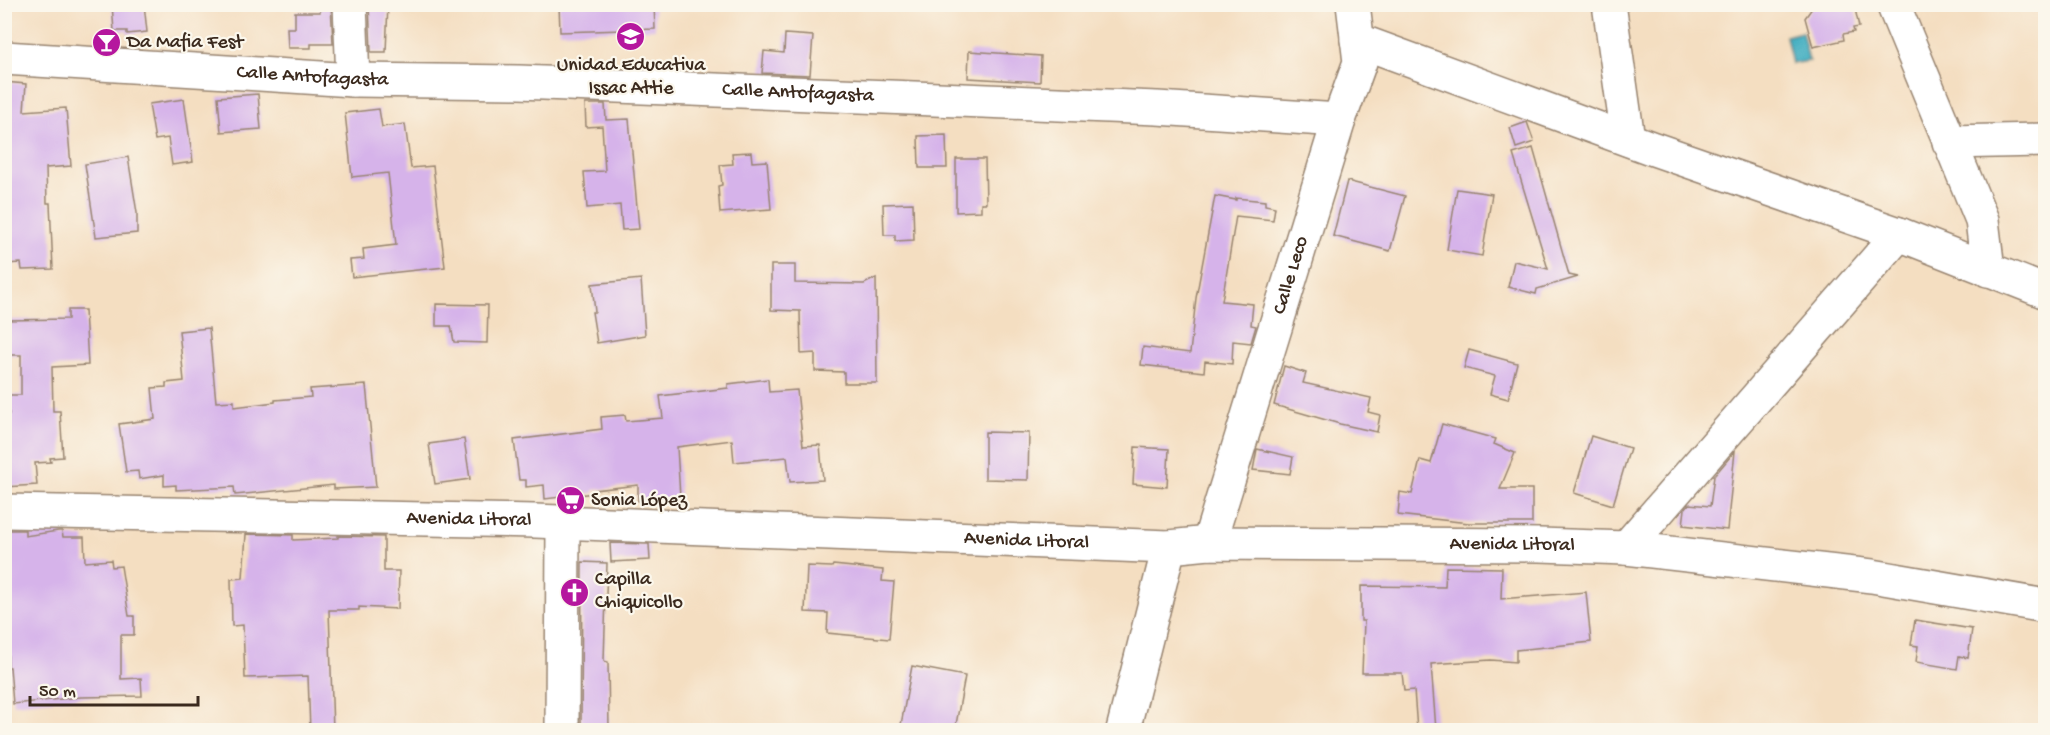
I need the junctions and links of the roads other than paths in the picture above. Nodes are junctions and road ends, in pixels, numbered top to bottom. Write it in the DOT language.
graph roads {
  1 [pos="350,4"];
  2 [pos="1353,4"];
  3 [pos="1610,4"];
  4 [pos="1893,4"];
  5 [pos="1357,40"];
  6 [pos="4,58"];
  7 [pos="353,80"];
  8 [pos="1339,120"];
  9 [pos="1628,139"];
  10 [pos="2046,140"];
  11 [pos="1949,142"];
  12 [pos="1899,234"];
  13 [pos="1988,270"];
  14 [pos="2046,292"];
  15 [pos="4,512"];
  16 [pos="562,523"];
  17 [pos="1209,543"];
  18 [pos="1170,547"];
  19 [pos="1626,548"];
  20 [pos="2046,606"];
  21 [pos="562,730"];
  22 [pos="1123,730"];
  1 -- 7 [label="street"];
  2 -- 5 [label="street, Calle Leco"];
  3 -- 9 [label="street"];
  4 -- 11 [label="street"];
  5 -- 8 [label="street, Calle Leco"];
  5 -- 9 [label="street"];
  6 -- 7 [label="street, Calle Antofagasta"];
  7 -- 8 [label="street, Calle Antofagasta"];
  8 -- 17 [label="street, Calle Leco"];
  9 -- 12 [label="street"];
  10 -- 11 [label="street"];
  11 -- 13 [label="street"];
  12 -- 13 [label="street"];
  12 -- 19 [label="street"];
  13 -- 14 [label="street"];
  15 -- 16 [label="street, Avenida Litoral"];
  16 -- 18 [label="street, Avenida Litoral"];
  16 -- 21 [label="street"];
  17 -- 18 [label="street, Avenida Litoral"];
  17 -- 19 [label="street, Avenida Litoral"];
  18 -- 22 [label="street"];
  19 -- 20 [label="street, Avenida Litoral"];
}
